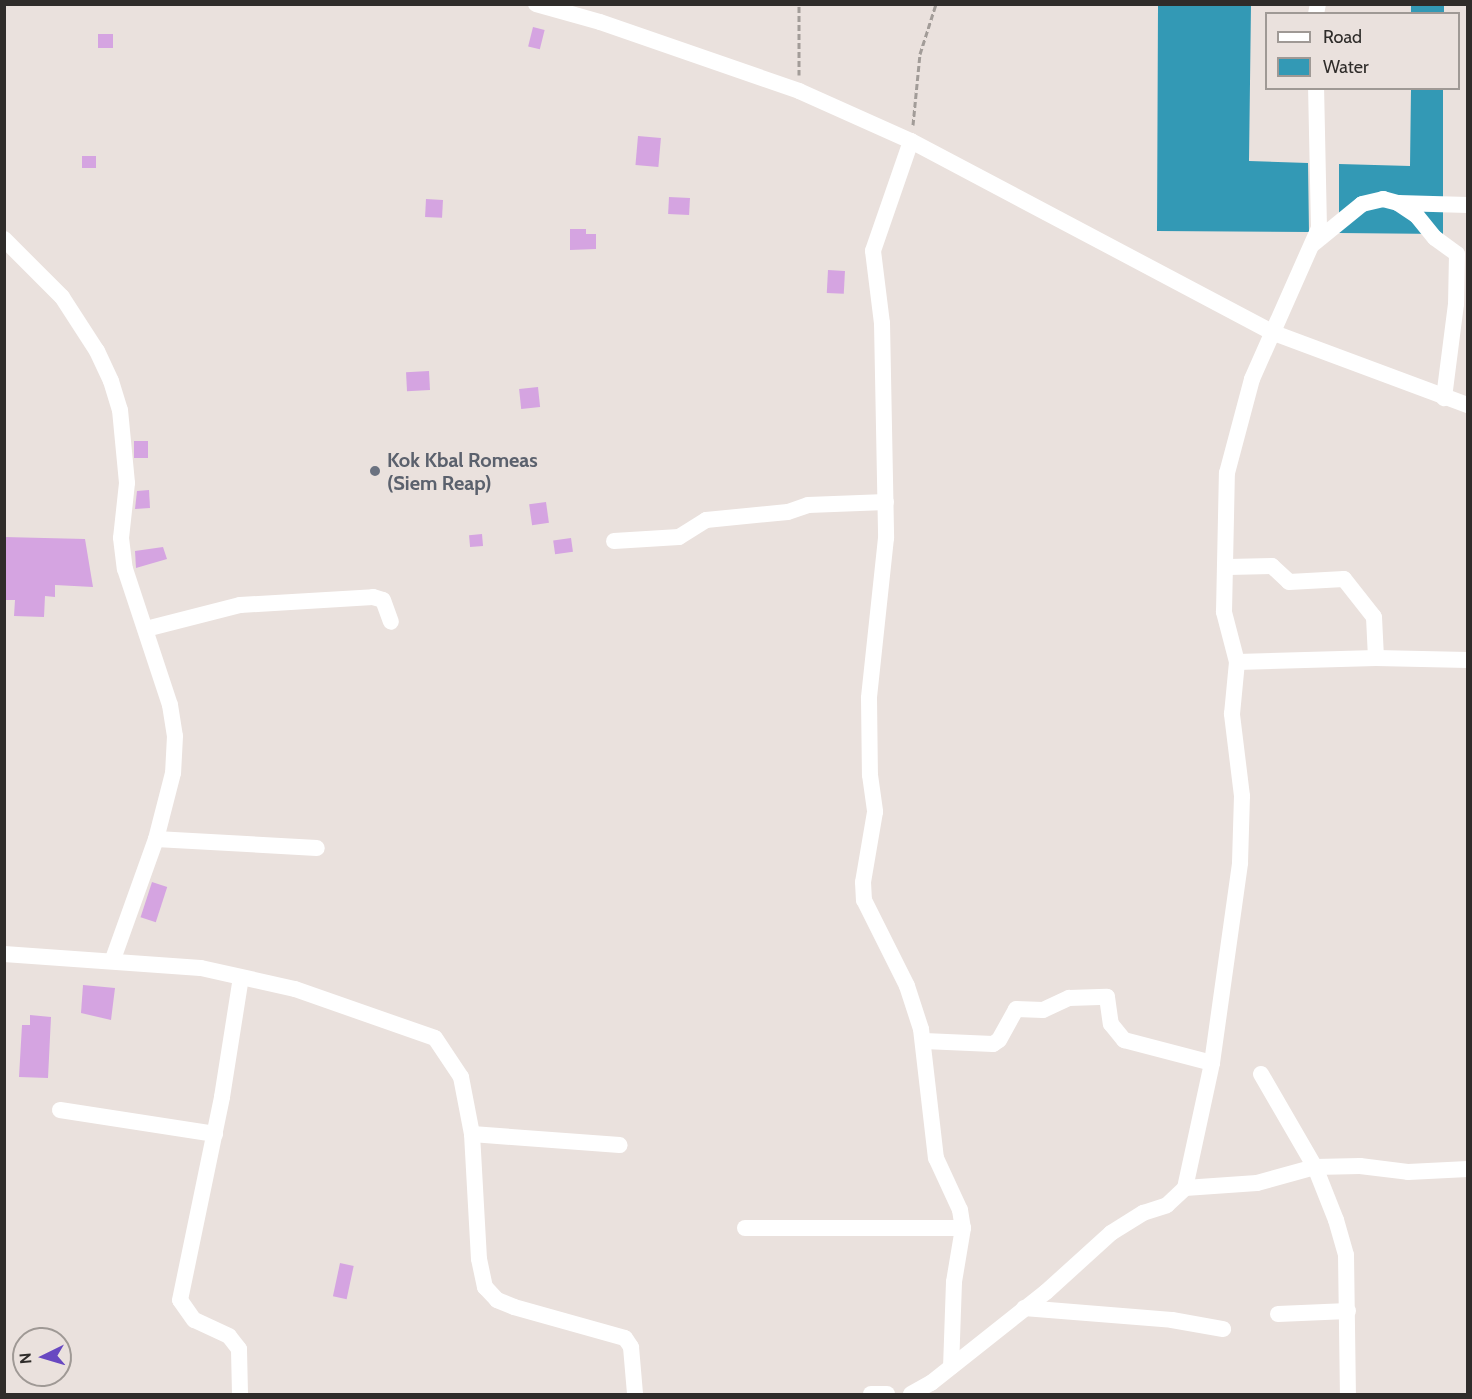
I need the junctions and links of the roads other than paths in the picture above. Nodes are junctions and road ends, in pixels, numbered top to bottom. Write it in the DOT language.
graph roads {
  1 [pos="536,4"];
  2 [pos="1316,90"];
  3 [pos="911,141"];
  4 [pos="1398,203"];
  5 [pos="1467,205"];
  6 [pos="4,239"];
  7 [pos="1311,246"];
  8 [pos="1274,333"];
  9 [pos="1444,398"];
  10 [pos="1467,405"];
  11 [pos="886,502"];
  12 [pos="614,541"];
  13 [pos="1228,567"];
  14 [pos="391,622"];
  15 [pos="146,629"];
  16 [pos="1376,658"];
  17 [pos="1467,660"];
  18 [pos="1237,662"];
  19 [pos="156,839"];
  20 [pos="317,848"];
  21 [pos="4,954"];
  22 [pos="113,959"];
  23 [pos="241,977"];
  24 [pos="924,1041"];
  25 [pos="1212,1063"];
  26 [pos="1261,1074"];
  27 [pos="60,1110"];
  28 [pos="215,1134"];
  29 [pos="472,1134"];
  30 [pos="621,1145"];
  31 [pos="1315,1167"];
  32 [pos="1467,1169"];
  33 [pos="1185,1188"];
  34 [pos="745,1227"];
  35 [pos="963,1228"];
  36 [pos="1024,1308"];
  37 [pos="1348,1311"];
  38 [pos="1278,1314"];
  39 [pos="1223,1329"];
  40 [pos="951,1367"];
  41 [pos="240,1395"];
  42 [pos="635,1395"];
  43 [pos="871,1395"];
  44 [pos="886,1395"];
  45 [pos="911,1395"];
  46 [pos="1348,1395"];
  1 -- 3 [label="street"];
  2 -- 7 [label="street"];
  3 -- 8 [label="street"];
  3 -- 11 [label="street"];
  4 -- 5 [label="street"];
  4 -- 7 [label="street"];
  4 -- 9 [label="street"];
  6 -- 15 [label="street"];
  7 -- 8 [label="street"];
  8 -- 9 [label="street"];
  8 -- 13 [label="street"];
  9 -- 10 [label="street"];
  11 -- 12 [label="street"];
  11 -- 24 [label="street"];
  13 -- 16 [label="street"];
  13 -- 18 [label="street"];
  14 -- 15 [label="street"];
  15 -- 19 [label="street"];
  16 -- 17 [label="street"];
  16 -- 18 [label="street"];
  18 -- 25 [label="street"];
  19 -- 20 [label="street"];
  19 -- 22 [label="street"];
  21 -- 22 [label="street"];
  22 -- 23 [label="street"];
  23 -- 28 [label="street"];
  23 -- 29 [label="street"];
  24 -- 25 [label="street"];
  24 -- 35 [label="street"];
  25 -- 33 [label="street"];
  26 -- 31 [label="street"];
  27 -- 28 [label="street"];
  28 -- 41 [label="street"];
  29 -- 30 [label="street"];
  29 -- 42 [label="street"];
  31 -- 32 [label="street"];
  31 -- 33 [label="street"];
  31 -- 37 [label="street"];
  33 -- 36 [label="street"];
  34 -- 35 [label="street"];
  35 -- 40 [label="street"];
  36 -- 39 [label="street"];
  36 -- 40 [label="street"];
  37 -- 38 [label="street"];
  37 -- 46 [label="street"];
  40 -- 45 [label="street"];
  43 -- 44 [label="street"];
}
